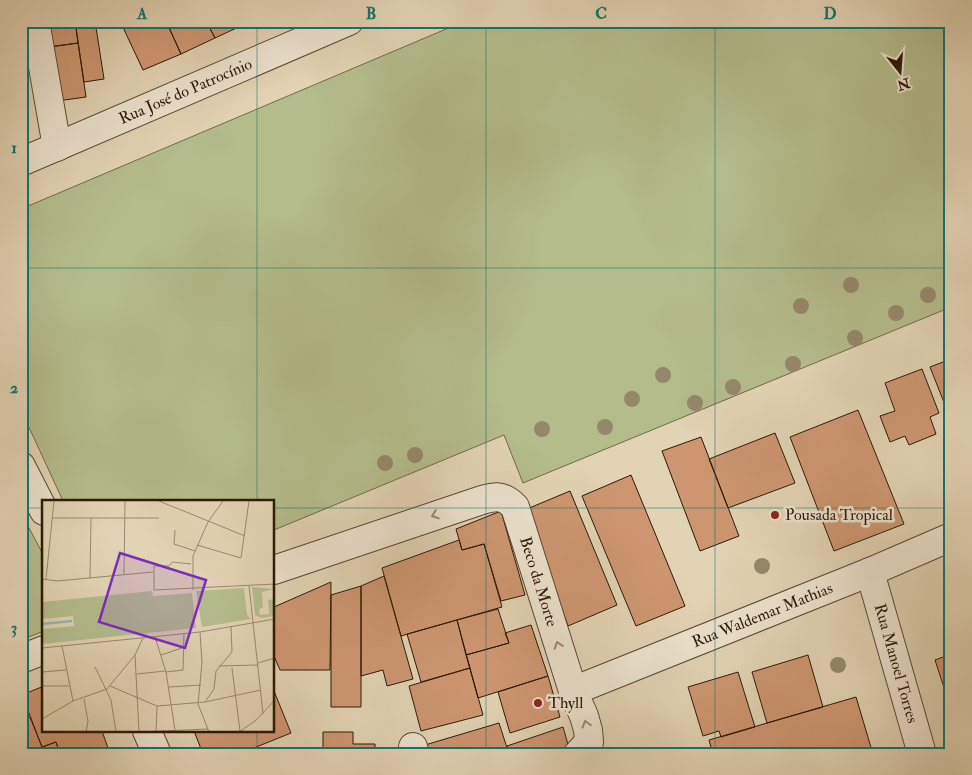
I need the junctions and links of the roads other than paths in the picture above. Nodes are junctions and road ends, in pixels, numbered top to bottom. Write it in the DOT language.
graph roads {
  1 [pos="35,21"];
  2 [pos="345,22"];
  3 [pos="57,147"];
  4 [pos="21,162"];
  5 [pos="21,466"];
  6 [pos="42,507"];
  7 [pos="951,537"];
  8 [pos="275,570"];
  9 [pos="870,572"];
  10 [pos="42,651"];
  11 [pos="21,659"];
  12 [pos="573,691"];
  13 [pos="147,732"];
  14 [pos="157,754"];
  15 [pos="578,754"];
  16 [pos="922,754"];
  1 -- 3 [label="street"];
  2 -- 3 [label="street, Rua José do Patrocínio"];
  3 -- 4 [label="street, Rua José do Patrocínio"];
  5 -- 6 [label="street"];
  7 -- 9 [label="street, Rua Waldemar Mathias"];
  12 -- 8 [label="street, Beco da Morte, one-way"];
  9 -- 12 [label="street, Rua Waldemar Mathias"];
  9 -- 16 [label="street, Rua Manoel Torres"];
  10 -- 11 [label="street"];
  15 -- 12 [label="street, Beco da Morte, one-way"];
  13 -- 14 [label="street"];
}
